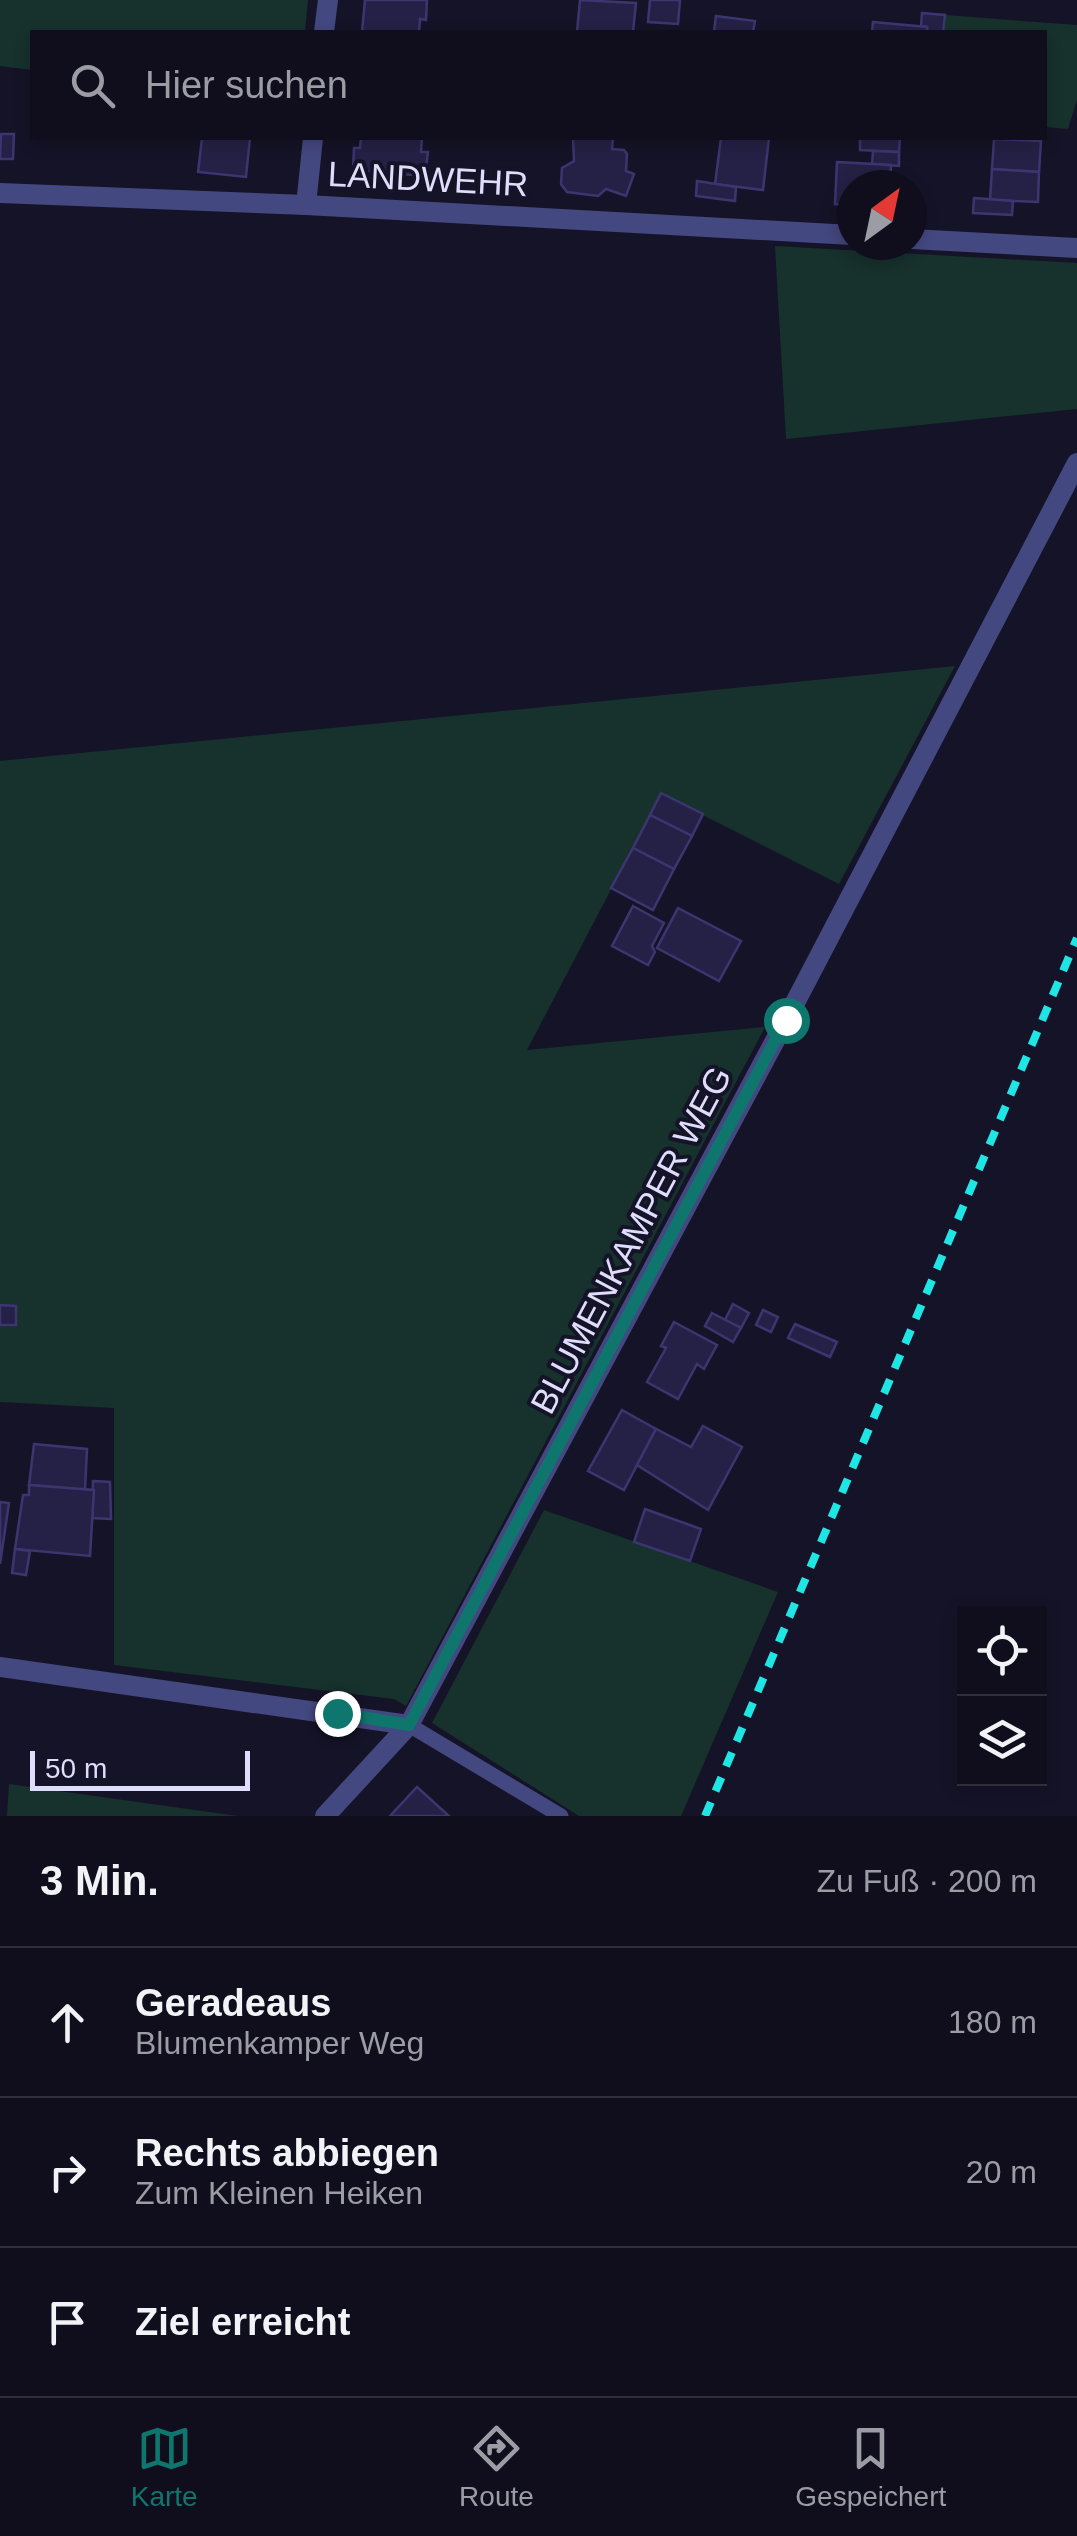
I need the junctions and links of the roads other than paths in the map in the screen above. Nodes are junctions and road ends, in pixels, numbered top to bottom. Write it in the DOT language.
graph roads {
  1 [pos="328,0"];
  2 [pos="324,30"];
  3 [pos="314,140"];
  4 [pos="0,194"];
  5 [pos="306,205"];
  6 [pos="837,234"];
  7 [pos="927,240"];
  8 [pos="1077,248"];
  9 [pos="1077,462"];
  10 [pos="0,1667"];
  11 [pos="409,1725"];
  12 [pos="325,1816"];
  13 [pos="561,1816"];
  1 -- 2 [label="street"];
  3 -- 5 [label="street"];
  4 -- 5 [label="street, LANDWEHR"];
  5 -- 6 [label="street, LANDWEHR"];
  7 -- 8 [label="street"];
  9 -- 11 [label="street, BLUMENKAMPER WEG"];
  10 -- 11 [label="street"];
  11 -- 12 [label="street, BLUMENKAMPER WEG"];
  11 -- 13 [label="lane"];
}
